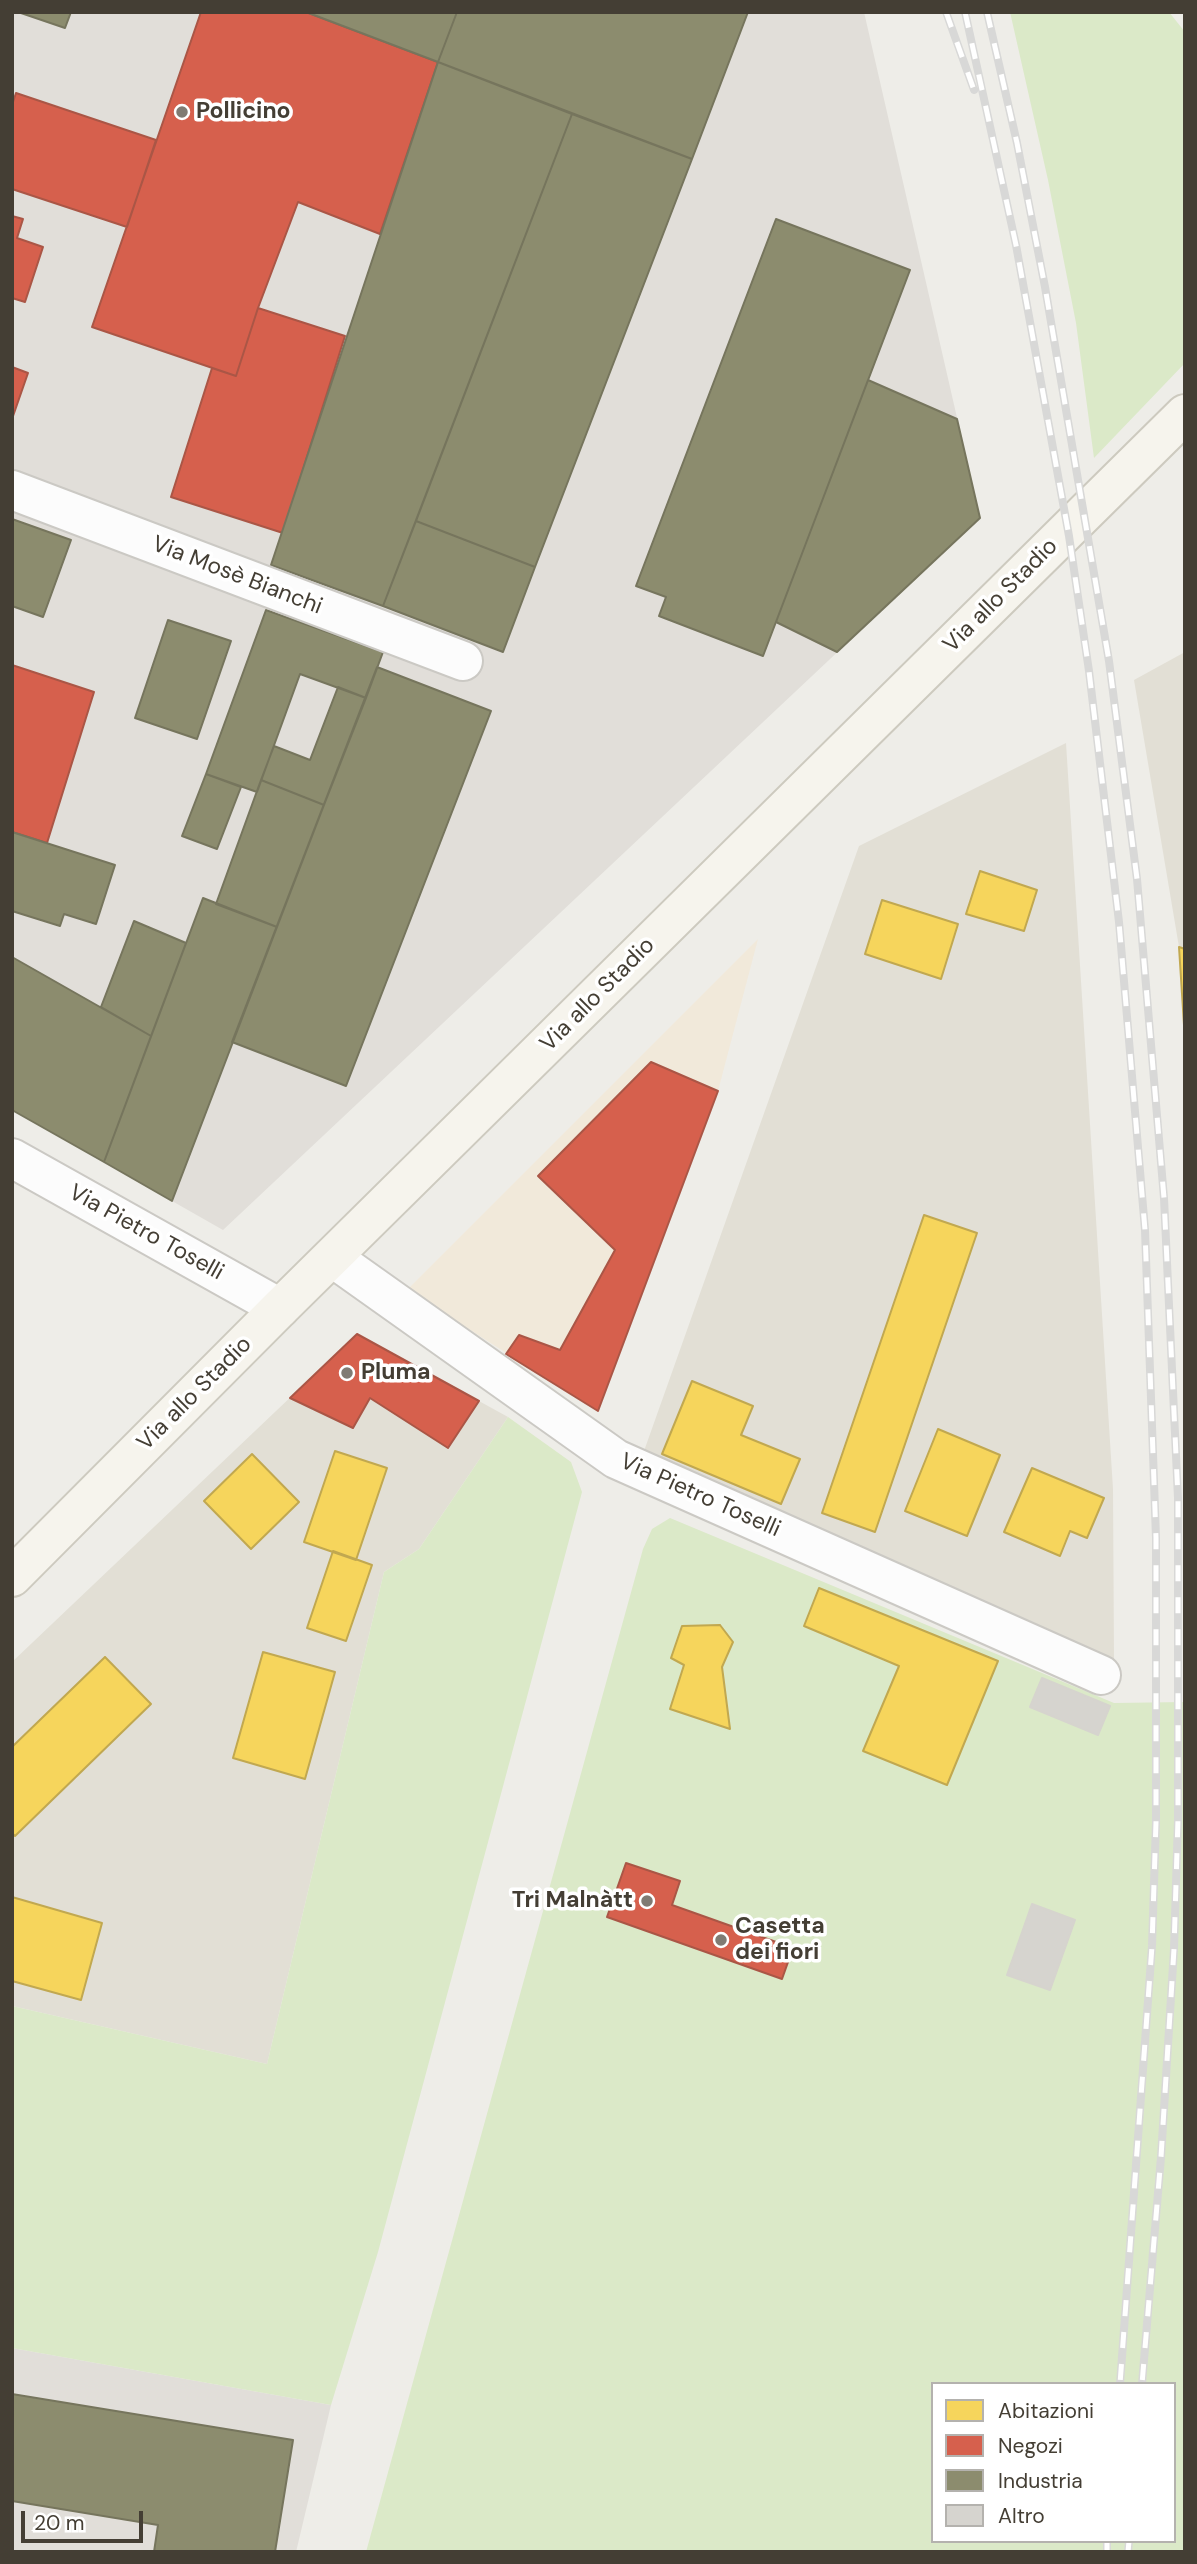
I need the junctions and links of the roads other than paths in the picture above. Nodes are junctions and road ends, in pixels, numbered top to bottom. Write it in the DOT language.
graph roads {
  1 [pos="1185,414"];
  2 [pos="12,491"];
  3 [pos="463,661"];
  4 [pos="12,1158"];
  5 [pos="333,1258"];
  6 [pos="280,1308"];
  7 [pos="12,1577"];
  8 [pos="1101,1675"];
  1 -- 5 [label="main road, Via allo Stadio"];
  2 -- 3 [label="street, Via Mosè Bianchi"];
  4 -- 6 [label="street, Via Pietro Toselli"];
  5 -- 6 [label="main road, Via allo Stadio"];
  5 -- 8 [label="street, Via Pietro Toselli"];
  6 -- 7 [label="main road, Via allo Stadio"];
}
